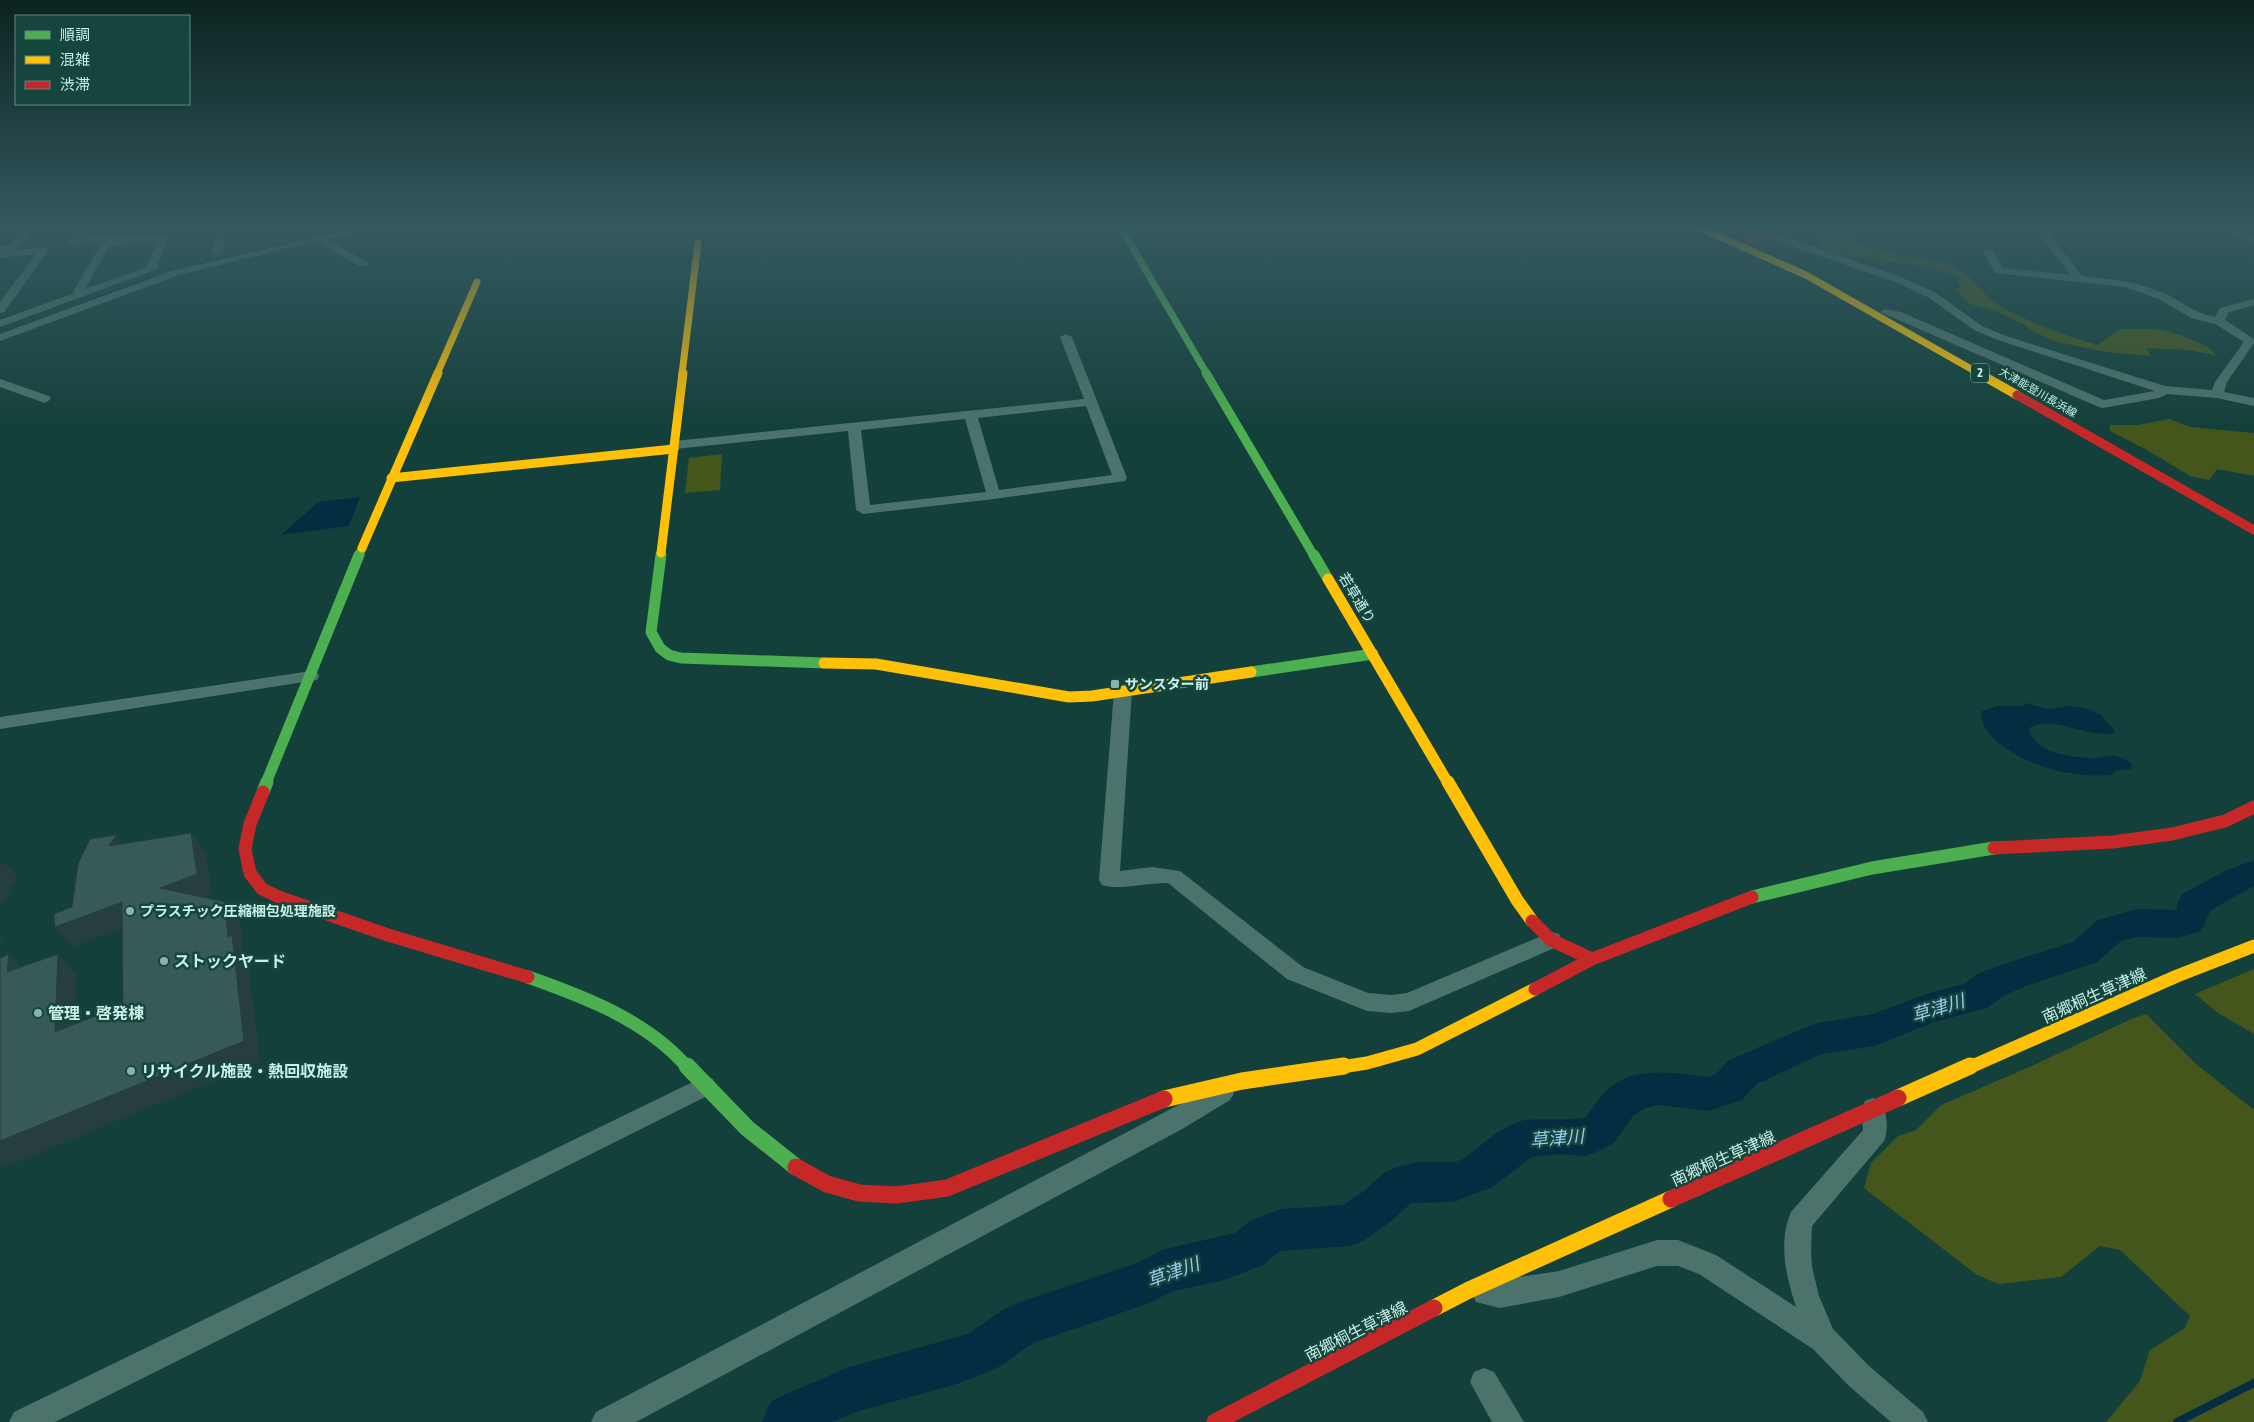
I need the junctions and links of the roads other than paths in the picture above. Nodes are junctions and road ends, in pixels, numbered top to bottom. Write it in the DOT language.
graph roads {
  1 [pos="13,294"];
  2 [pos="79,294"];
  3 [pos="117,294"];
  4 [pos="472,294"];
  5 [pos="692,294"];
  6 [pos="1160,294"];
  7 [pos="1840,294"];
  8 [pos="1854,294"];
  9 [pos="1931,294"];
  10 [pos="2156,294"];
  11 [pos="2254,302"];
  12 [pos="37,311"];
  13 [pos="0,312"];
  14 [pos="1885,312"];
  15 [pos="2219,321"];
  16 [pos="0,324"];
  17 [pos="1066,337"];
  18 [pos="0,338"];
  19 [pos="0,383"];
  20 [pos="2164,390"];
  21 [pos="2217,394"];
  22 [pos="45,399"];
  23 [pos="1090,402"];
  24 [pos="2254,402"];
  25 [pos="970,413"];
  26 [pos="854,425"];
  27 [pos="674,447"];
  28 [pos="392,478"];
  29 [pos="994,495"];
  30 [pos="2254,519"];
  31 [pos="2254,530"];
  32 [pos="1373,654"];
  33 [pos="311,676"];
  34 [pos="1123,691"];
  35 [pos="0,723"];
  36 [pos="2254,806"];
  37 [pos="1551,940"];
  38 [pos="2254,946"];
  39 [pos="1592,959"];
  40 [pos="1242,1081"];
  41 [pos="705,1086"];
  42 [pos="1873,1109"];
  43 [pos="1469,1290"];
  44 [pos="1823,1339"];
  45 [pos="1484,1382"];
  46 [pos="24,1422"];
  47 [pos="606,1422"];
  48 [pos="1215,1422"];
  49 [pos="1509,1422"];
  50 [pos="1913,1422"];
  1 -- 13 [label="street"];
  2 -- 12 [label="street"];
  3 -- 18 [label="street"];
  4 -- 28 [label="street"];
  5 -- 27 [label="street"];
  6 -- 32 [label="street, 若草通り"];
  7 -- 31 [label="street, 大津能登川長浜線 / 2"];
  8 -- 14 [label="street, 大津能登川長浜線 / 2"];
  9 -- 20 [label="street"];
  10 -- 15 [label="street"];
  11 -- 15 [label="street"];
  12 -- 13 [label="street"];
  12 -- 16 [label="street"];
  14 -- 20 [label="street"];
  14 -- 30 [label="street, 大津能登川長浜線 / 2"];
  15 -- 21 [label="street"];
  17 -- 23 [label="street"];
  19 -- 22 [label="street"];
  20 -- 21 [label="street"];
  21 -- 24 [label="street"];
  23 -- 25 [label="street"];
  23 -- 29 [label="street"];
  25 -- 26 [label="street"];
  25 -- 29 [label="street"];
  26 -- 27 [label="street"];
  26 -- 29 [label="street"];
  27 -- 28 [label="street"];
  27 -- 34 [label="street"];
  28 -- 33 [label="street"];
  32 -- 34 [label="street"];
  32 -- 37 [label="street, 若草通り"];
  33 -- 35 [label="street"];
  33 -- 41 [label="street"];
  34 -- 37 [label="street"];
  36 -- 39 [label="street"];
  37 -- 39 [label="street, 若草通り"];
  38 -- 42 [label="street, 南郷桐生草津線"];
  39 -- 40 [label="street"];
  40 -- 41 [label="street"];
  40 -- 47 [label="street"];
  41 -- 46 [label="street"];
  42 -- 43 [label="street, 南郷桐生草津線"];
  42 -- 44 [label="street"];
  43 -- 44 [label="street"];
  43 -- 48 [label="street, 南郷桐生草津線"];
  44 -- 50 [label="street"];
  45 -- 49 [label="street"];
}
